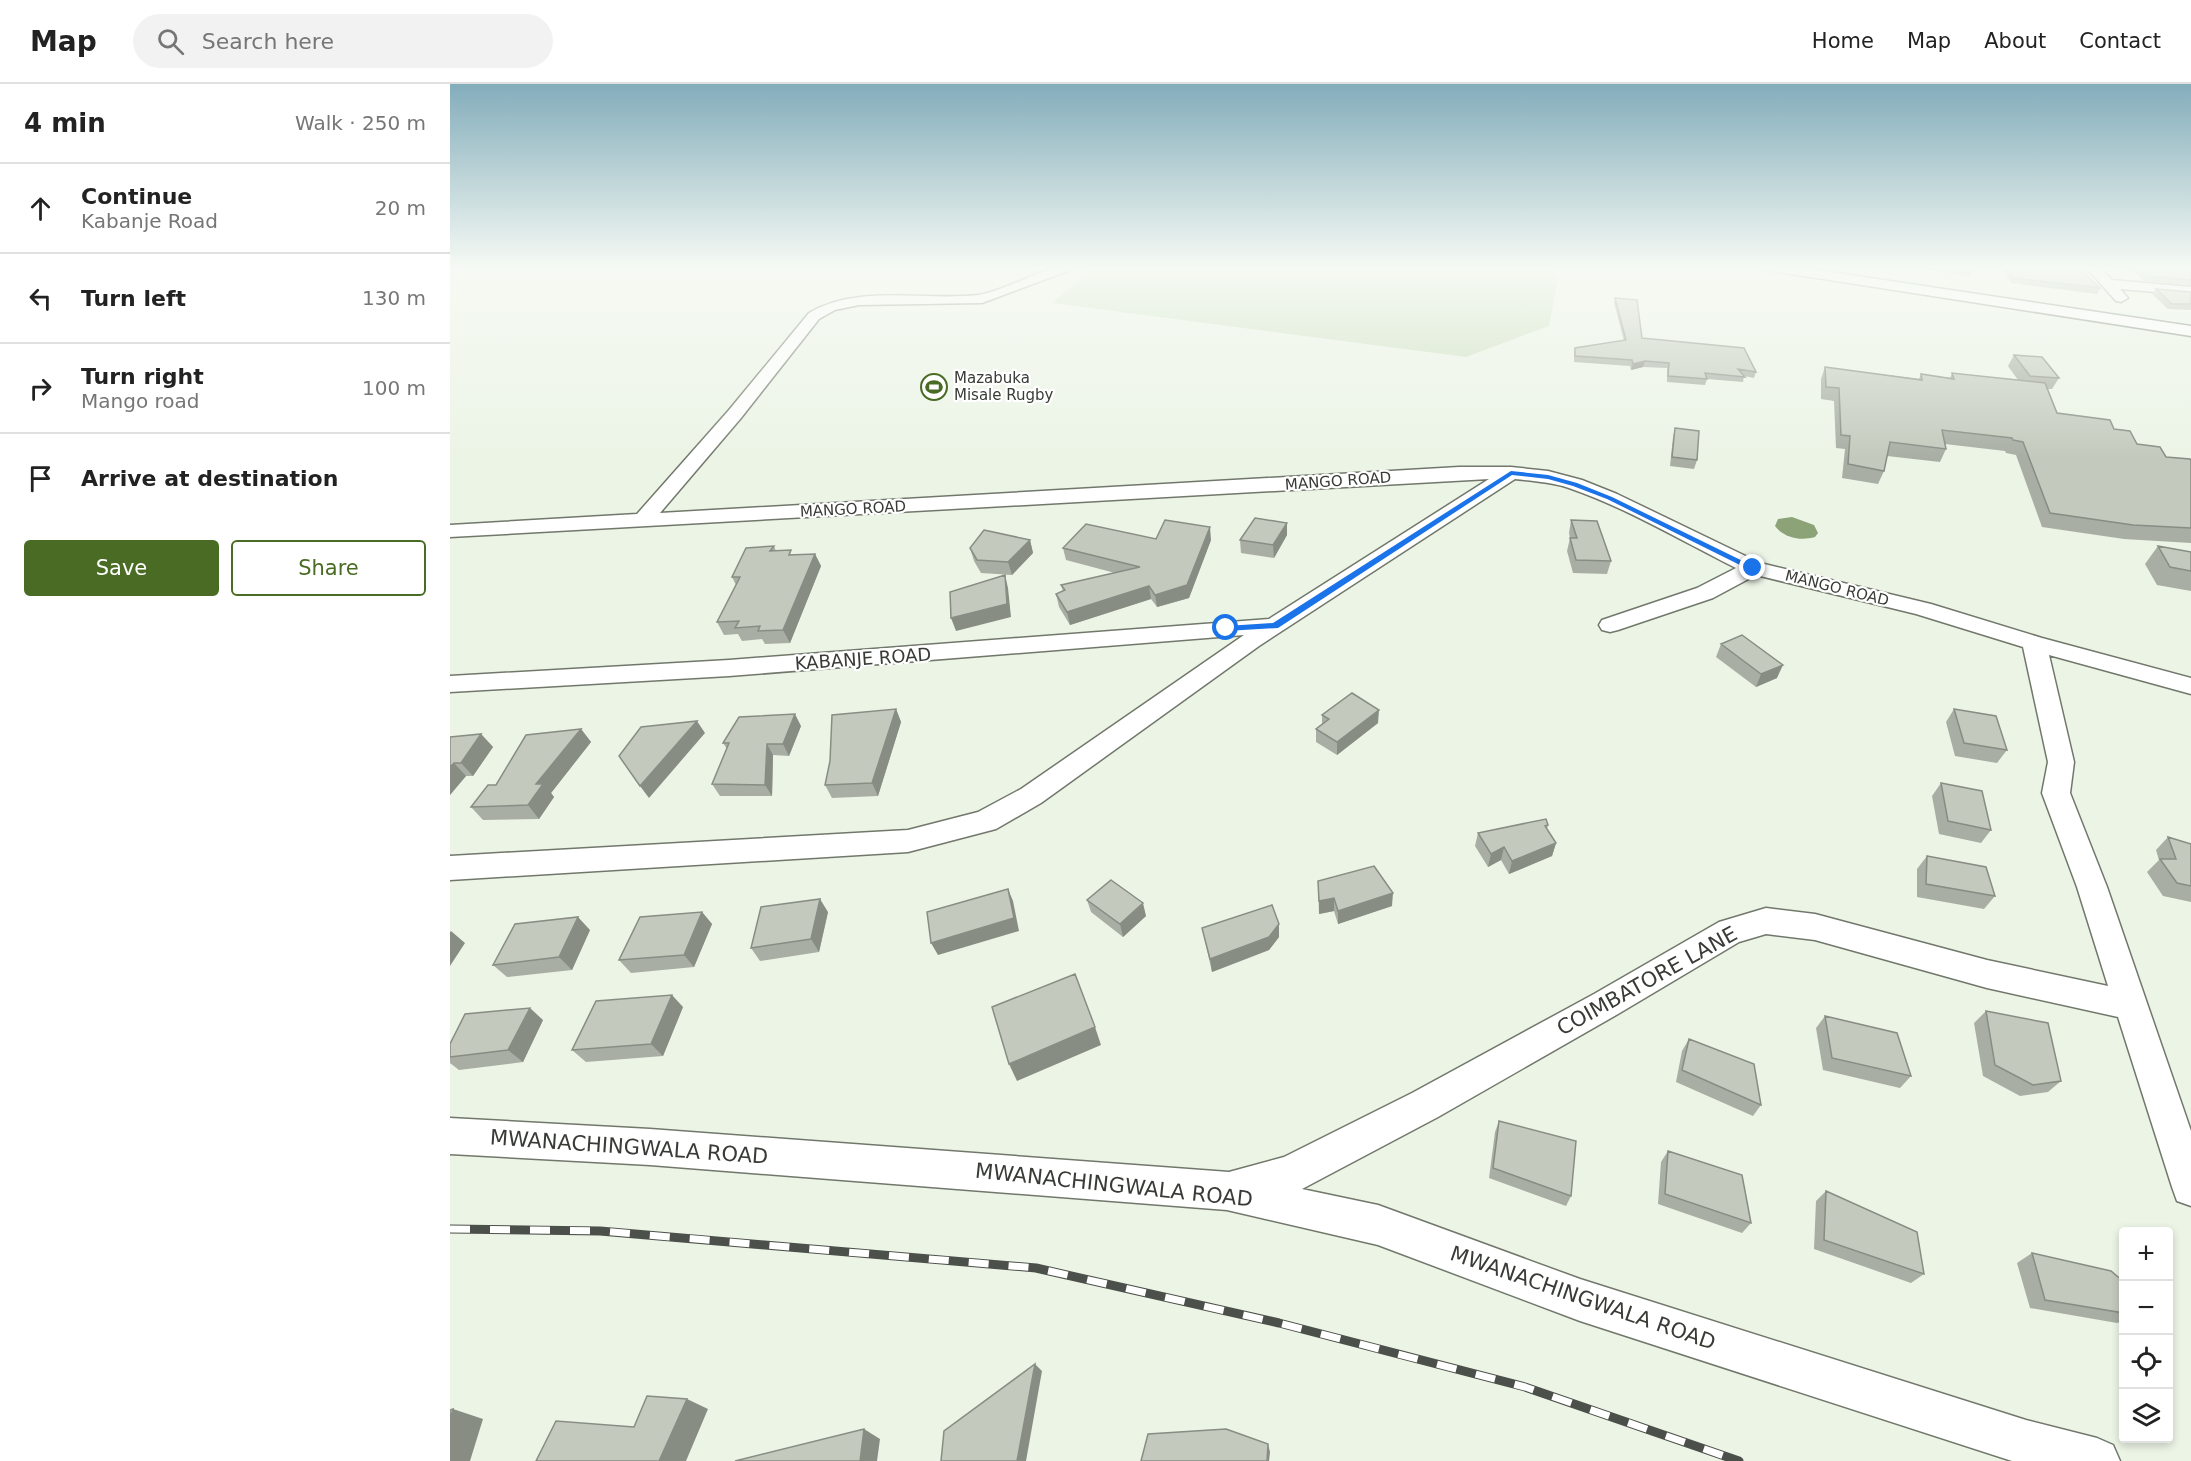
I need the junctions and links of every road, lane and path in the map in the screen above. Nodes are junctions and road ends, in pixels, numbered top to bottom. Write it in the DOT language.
graph roads {
  1 [pos="803,330"];
  2 [pos="1511,473"];
  3 [pos="642,521"];
  4 [pos="450,531"];
  5 [pos="1753,568"];
  6 [pos="1610,625"];
  7 [pos="1275,626"];
  8 [pos="2034,642"];
  9 [pos="450,684"];
  10 [pos="2191,686"];
  11 [pos="450,868"];
  12 [pos="2130,1005"];
  13 [pos="450,1136"];
  14 [pos="2191,1187"];
  15 [pos="1227,1191"];
  16 [pos="2097,1461"];
  1 -- 3 [label="street"];
  2 -- 3 [label="street, MANGO ROAD"];
  2 -- 5 [label="street, MANGO ROAD"];
  2 -- 7 [label="street"];
  3 -- 4 [label="street, MANGO ROAD"];
  5 -- 6 [label="street"];
  5 -- 8 [label="street, MANGO ROAD"];
  7 -- 9 [label="street, KABANJE ROAD"];
  7 -- 11 [label="street"];
  8 -- 10 [label="street, MANGO ROAD"];
  8 -- 12 [label="street"];
  12 -- 14 [label="street"];
  12 -- 15 [label="street, COIMBATORE LANE"];
  13 -- 15 [label="street, MWANACHINGWALA ROAD"];
  15 -- 16 [label="street, MWANACHINGWALA ROAD"];
}
